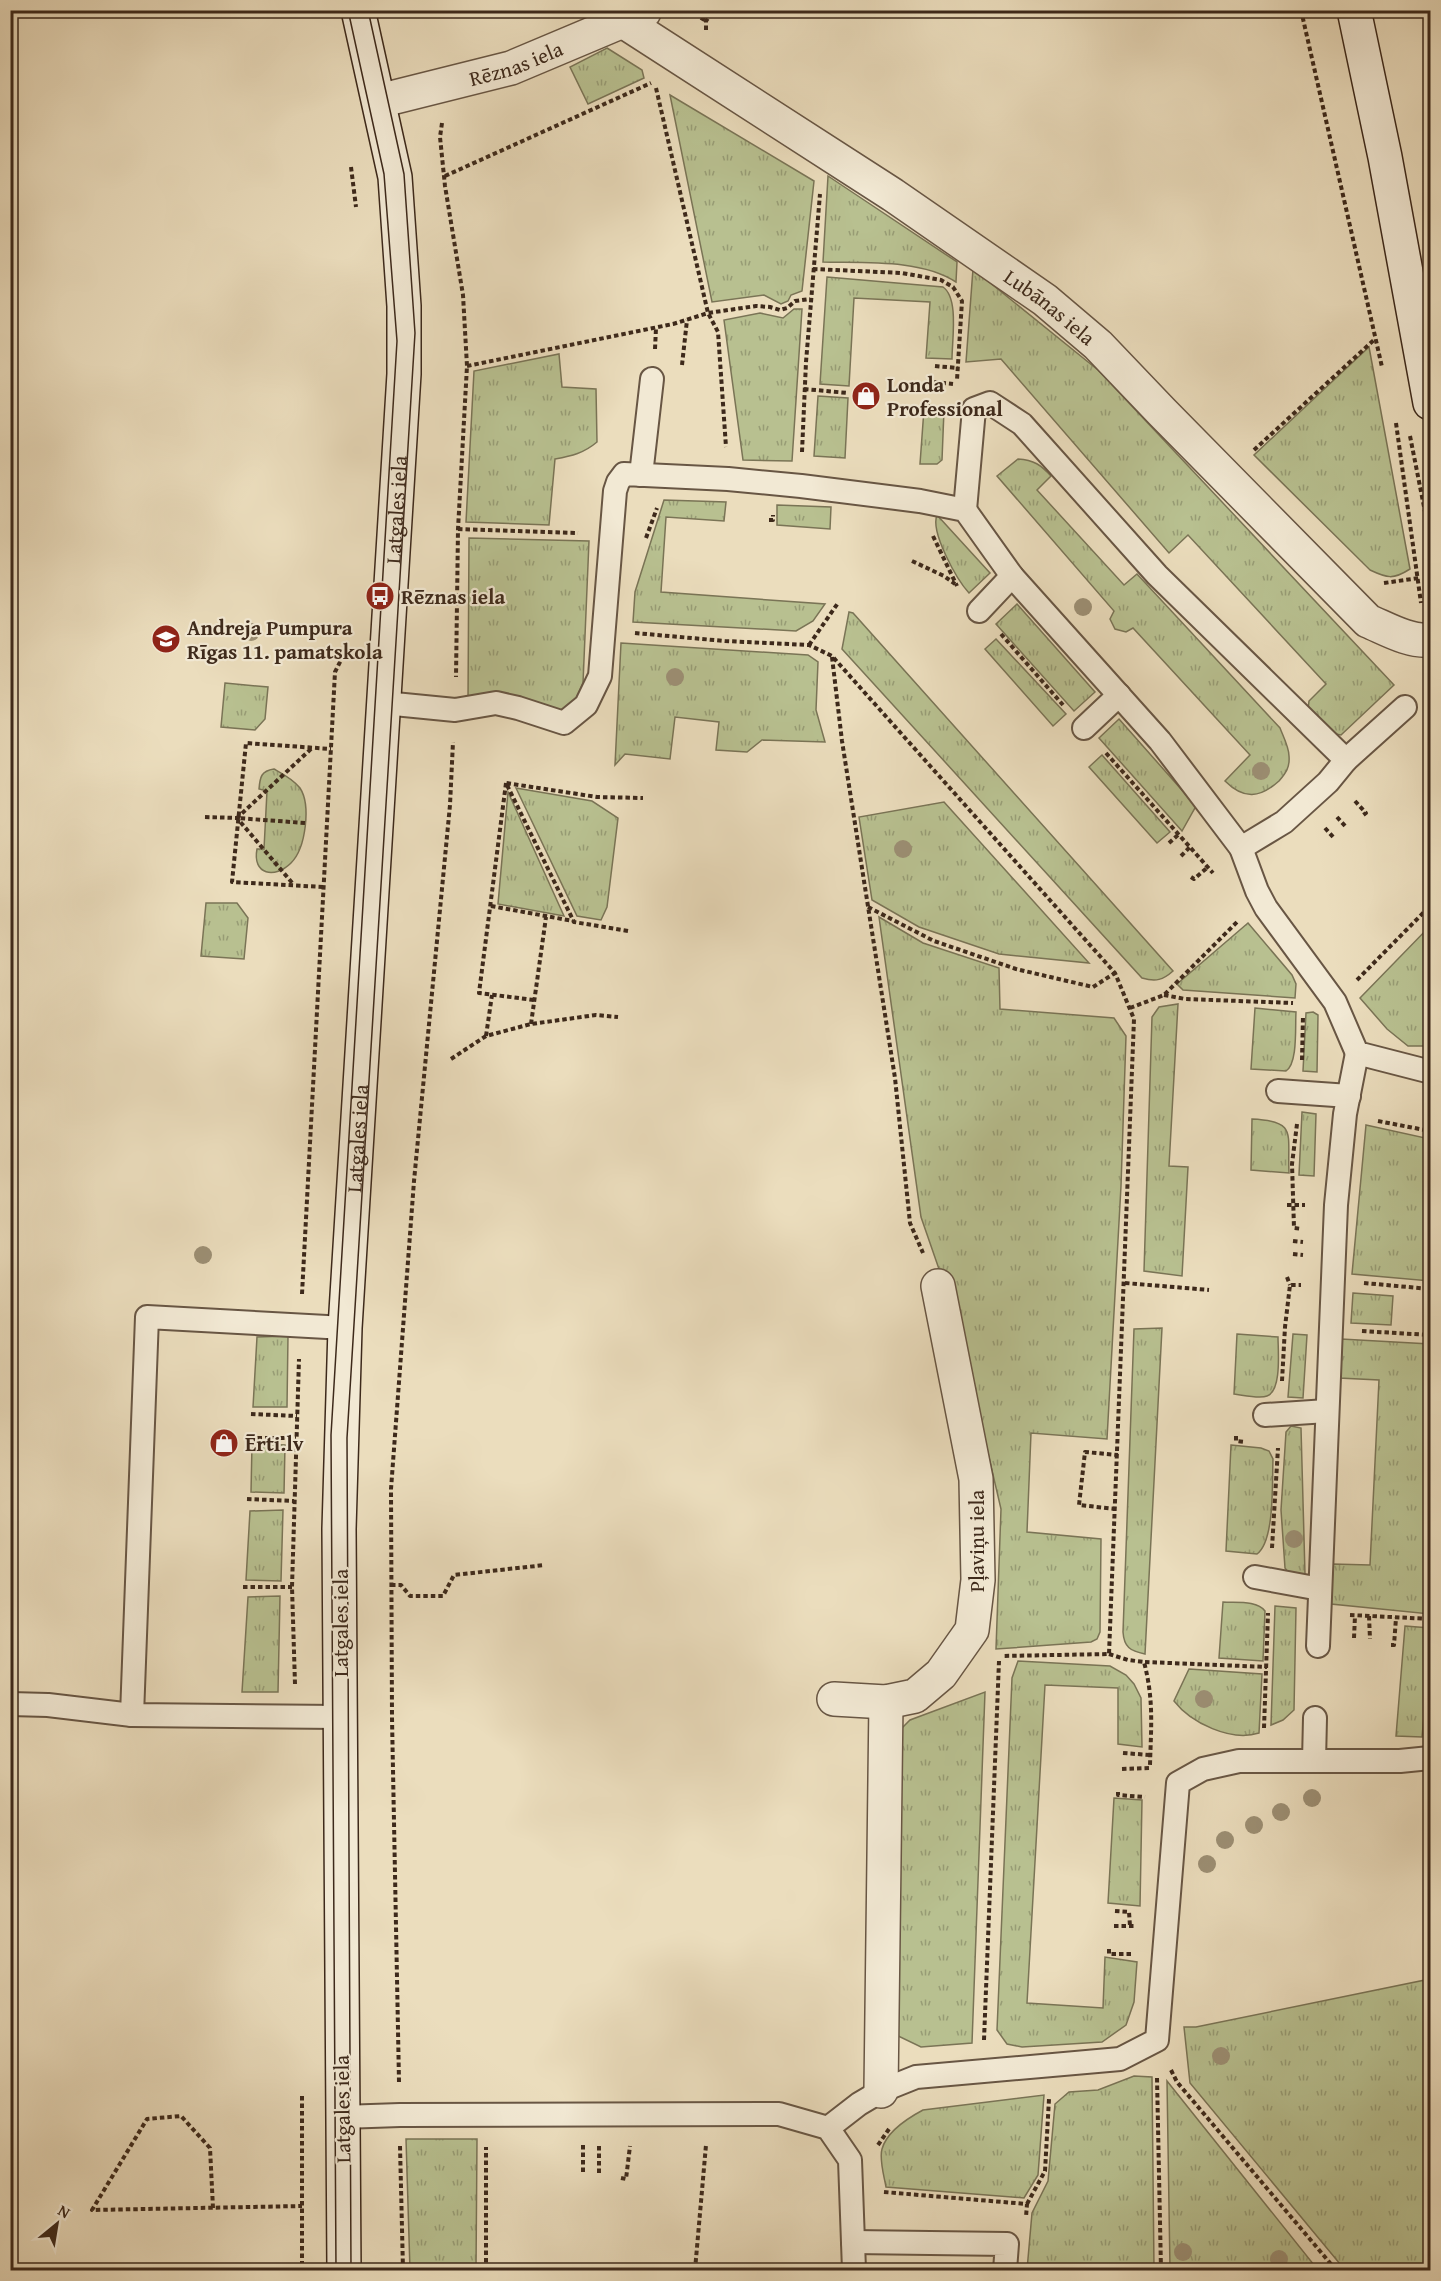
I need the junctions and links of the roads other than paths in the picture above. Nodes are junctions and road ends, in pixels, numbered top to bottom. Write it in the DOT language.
graph roads {
  1 [pos="358,10"];
  2 [pos="1353,10"];
  3 [pos="636,16"];
  4 [pos="379,101"];
  5 [pos="652,380"];
  6 [pos="1430,399"];
  7 [pos="641,475"];
  8 [pos="965,510"];
  9 [pos="1012,576"];
  10 [pos="979,611"];
  11 [pos="1431,640"];
  12 [pos="1119,695"];
  13 [pos="384,703"];
  14 [pos="1405,708"];
  15 [pos="1084,728"];
  16 [pos="1346,760"];
  17 [pos="1241,848"];
  18 [pos="1357,1053"];
  19 [pos="1431,1069"];
  20 [pos="1290,1092"];
  21 [pos="1347,1105"];
  22 [pos="938,1286"];
  23 [pos="345,1328"];
  24 [pos="1327,1411"];
  25 [pos="1272,1414"];
  26 [pos="1262,1579"];
  27 [pos="1320,1589"];
  28 [pos="1317,1646"];
  29 [pos="834,1699"];
  30 [pos="886,1702"];
  31 [pos="10,1704"];
  32 [pos="132,1715"];
  33 [pos="340,1717"];
  34 [pos="1315,1718"];
  35 [pos="1431,1758"];
  36 [pos="1314,1761"];
  37 [pos="881,2091"];
  38 [pos="342,2117"];
  39 [pos="828,2127"];
  40 [pos="853,2242"];
  41 [pos="344,2271"];
  42 [pos="854,2271"];
  43 [pos="1005,2271"];
  1 -- 4 [label="street, Latgales iela"];
  2 -- 6 [label="street"];
  3 -- 4 [label="street, Rēznas iela"];
  3 -- 11 [label="street, Lubānas iela"];
  4 -- 13 [label="street, Latgales iela"];
  5 -- 7 [label="lane"];
  7 -- 8 [label="lane"];
  7 -- 13 [label="lane"];
  8 -- 9 [label="lane"];
  8 -- 16 [label="lane"];
  9 -- 10 [label="lane"];
  9 -- 12 [label="lane"];
  12 -- 15 [label="lane"];
  12 -- 17 [label="lane"];
  13 -- 23 [label="street, Latgales iela"];
  14 -- 16 [label="lane"];
  16 -- 17 [label="lane"];
  17 -- 18 [label="lane"];
  18 -- 19 [label="lane"];
  18 -- 21 [label="lane"];
  20 -- 21 [label="lane"];
  21 -- 24 [label="lane"];
  22 -- 30 [label="street, Pļaviņu iela"];
  23 -- 32 [label="lane"];
  23 -- 33 [label="street, Latgales iela"];
  24 -- 25 [label="lane"];
  24 -- 27 [label="lane"];
  26 -- 27 [label="lane"];
  27 -- 28 [label="lane"];
  29 -- 30 [label="street, Pļaviņu iela"];
  30 -- 37 [label="street"];
  31 -- 32 [label="lane"];
  32 -- 33 [label="lane"];
  33 -- 38 [label="street, Latgales iela"];
  34 -- 36 [label="lane"];
  35 -- 36 [label="lane"];
  36 -- 37 [label="lane"];
  37 -- 39 [label="lane"];
  38 -- 39 [label="lane"];
  38 -- 41 [label="street, Latgales iela"];
  39 -- 40 [label="lane"];
  40 -- 42 [label="lane"];
  40 -- 43 [label="lane"];
}
